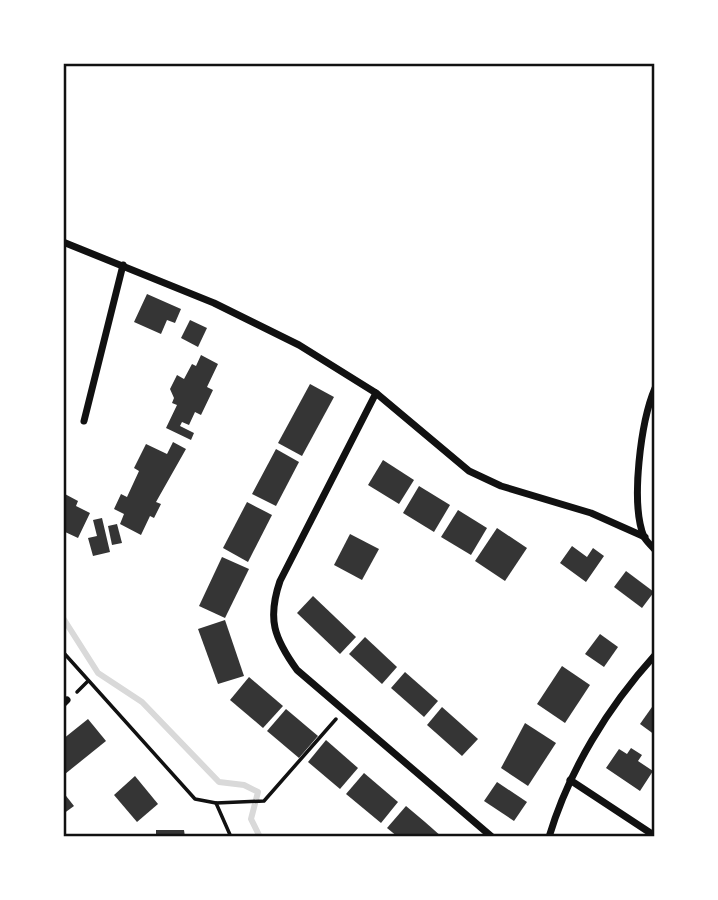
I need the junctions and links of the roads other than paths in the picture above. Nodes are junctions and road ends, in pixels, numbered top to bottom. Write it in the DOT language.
graph roads {
  1 [pos="63,242"];
  2 [pos="124,265"];
  3 [pos="655,388"];
  4 [pos="376,393"];
  5 [pos="84,421"];
  6 [pos="645,537"];
  7 [pos="655,550"];
  8 [pos="655,655"];
  9 [pos="570,780"];
  10 [pos="655,836"];
  11 [pos="492,837"];
  12 [pos="549,837"];
  1 -- 2 [label="street"];
  2 -- 4 [label="street"];
  2 -- 5 [label="street"];
  3 -- 6 [label="street"];
  4 -- 6 [label="street"];
  4 -- 11 [label="street"];
  6 -- 7 [label="street"];
  8 -- 9 [label="street"];
  9 -- 10 [label="street"];
  9 -- 12 [label="street"];
}
